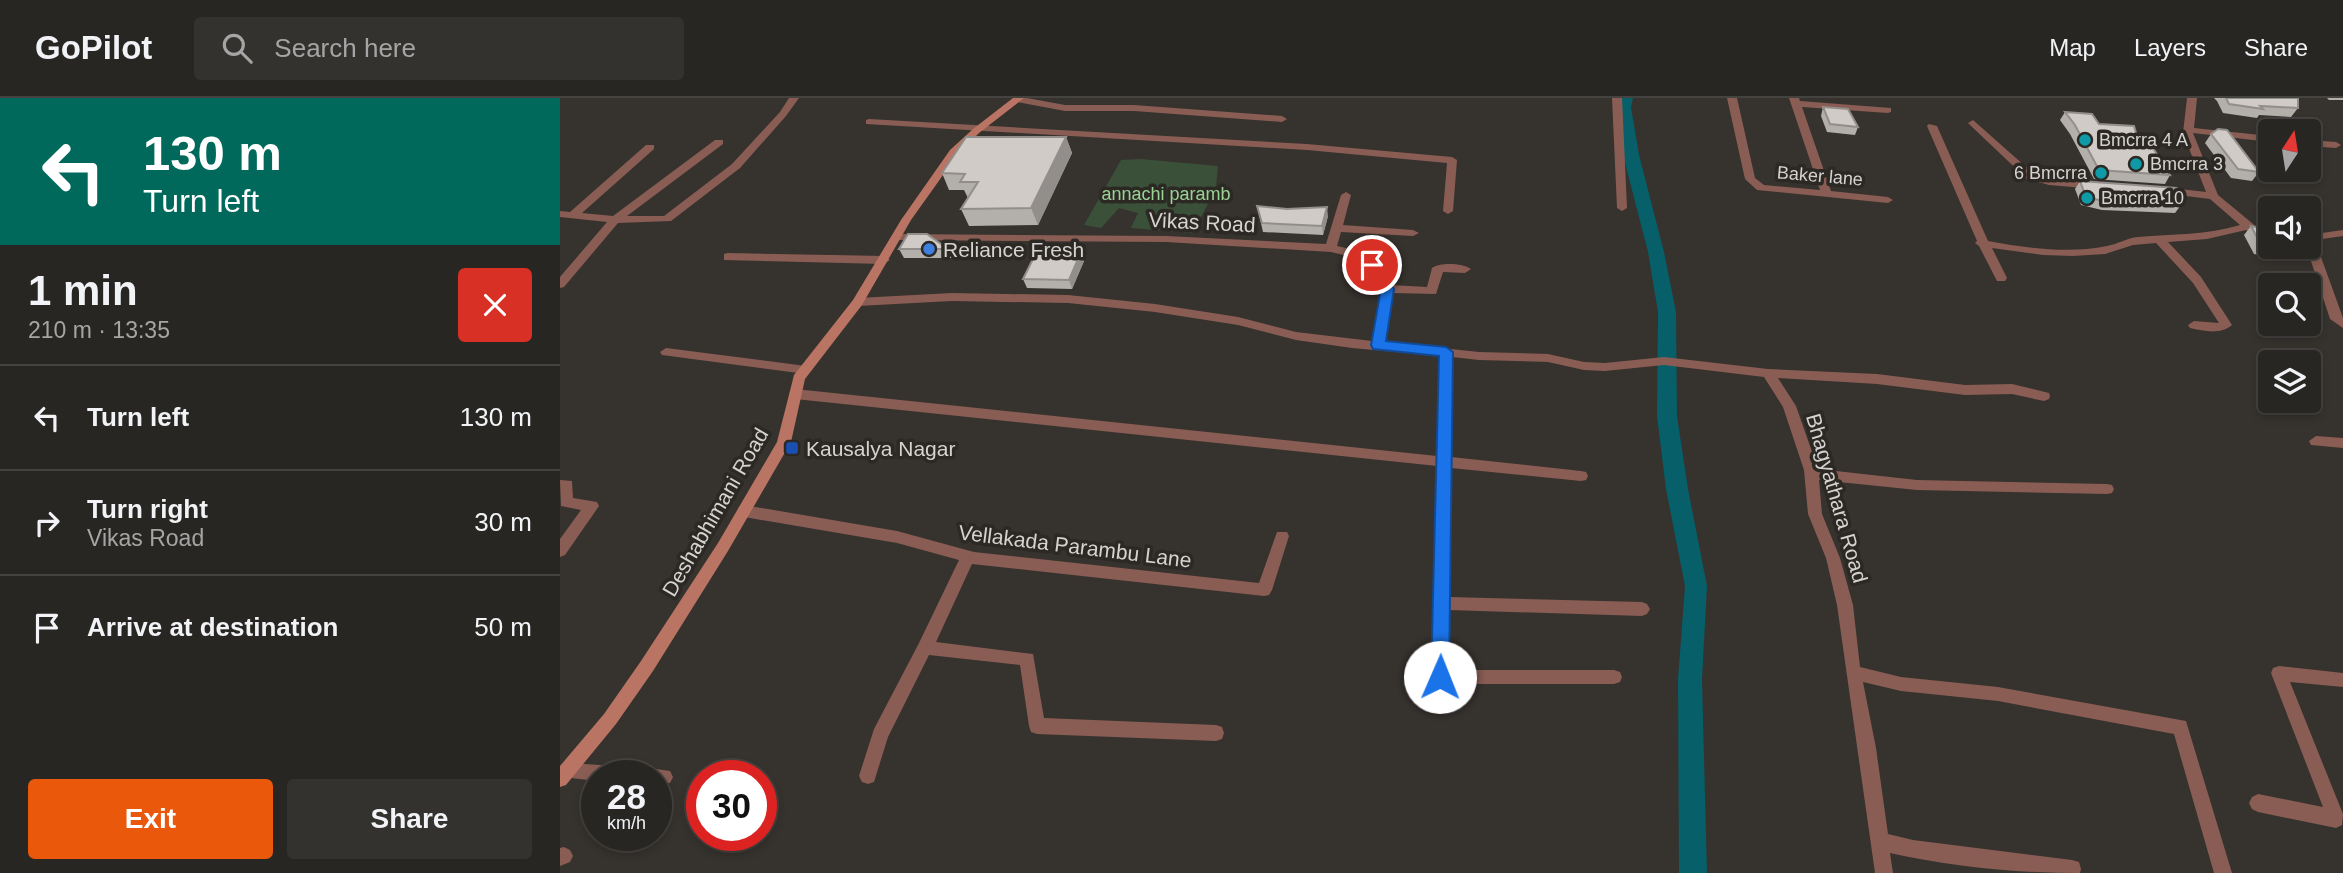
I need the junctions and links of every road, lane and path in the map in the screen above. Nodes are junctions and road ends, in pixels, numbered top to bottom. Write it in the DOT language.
graph roads {
  1 [pos="794,98"];
  2 [pos="1732,98"];
  3 [pos="2192,98"];
  4 [pos="1018,99"];
  5 [pos="1614,99"];
  6 [pos="1795,101"];
  7 [pos="1888,110"];
  8 [pos="1282,119"];
  9 [pos="869,122"];
  10 [pos="1973,123"];
  11 [pos="1932,126"];
  12 [pos="2189,130"];
  13 [pos="976,131"];
  14 [pos="2258,138"];
  15 [pos="719,142"];
  16 [pos="2321,144"];
  17 [pos="2336,145"];
  18 [pos="650,147"];
  19 [pos="2113,187"];
  20 [pos="2149,189"];
  21 [pos="1828,194"];
  22 [pos="1346,195"];
  23 [pos="2213,196"];
  24 [pos="1888,200"];
  25 [pos="1622,208"];
  26 [pos="1448,211"];
  27 [pos="560,214"];
  28 [pos="572,215"];
  29 [pos="615,220"];
  30 [pos="2249,226"];
  31 [pos="1337,228"];
  32 [pos="2258,232"];
  33 [pos="1413,233"];
  34 [pos="2343,233"];
  35 [pos="2321,236"];
  36 [pos="898,237"];
  37 [pos="2160,241"];
  38 [pos="1981,243"];
  39 [pos="1331,248"];
  40 [pos="728,257"];
  41 [pos="2316,259"];
  42 [pos="884,260"];
  43 [pos="1465,269"];
  44 [pos="2001,278"];
  45 [pos="560,284"];
  46 [pos="1387,289"];
  47 [pos="858,302"];
  48 [pos="2343,324"];
  49 [pos="2194,325"];
  50 [pos="1378,345"];
  51 [pos="666,352"];
  52 [pos="1446,352"];
  53 [pos="806,370"];
  54 [pos="1768,373"];
  55 [pos="796,394"];
  56 [pos="2044,396"];
  57 [pos="2316,441"];
  58 [pos="2343,443"];
  59 [pos="1443,461"];
  60 [pos="1811,474"];
  61 [pos="1581,476"];
  62 [pos="560,485"];
  63 [pos="2106,489"];
  64 [pos="744,511"];
  65 [pos="1282,536"];
  66 [pos="560,551"];
  67 [pos="968,556"];
  68 [pos="1441,603"];
  69 [pos="1642,610"];
  70 [pos="925,649"];
  71 [pos="1853,672"];
  72 [pos="1614,677"];
  73 [pos="2343,680"];
  74 [pos="1216,733"];
  75 [pos="564,775"];
  76 [pos="868,776"];
  77 [pos="2258,803"];
  78 [pos="1881,842"];
  79 [pos="2072,869"];
  80 [pos="1884,873"];
  81 [pos="2223,873"];
  1 -- 29 [label="street"];
  2 -- 21 [label="street, Baker lane"];
  3 -- 12 [label="street"];
  4 -- 8 [label="street"];
  4 -- 13 [label="street, Deshabhimani Road"];
  5 -- 25 [label="street"];
  6 -- 7 [label="street"];
  6 -- 21 [label="street"];
  9 -- 13 [label="street"];
  10 -- 19 [label="street"];
  11 -- 38 [label="street"];
  12 -- 14 [label="street"];
  12 -- 23 [label="street"];
  13 -- 26 [label="street"];
  13 -- 36 [label="street, Deshabhimani Road"];
  15 -- 29 [label="street"];
  16 -- 17 [label="street"];
  18 -- 28 [label="street"];
  20 -- 23 [label="street"];
  21 -- 24 [label="street, Baker lane"];
  22 -- 31 [label="street"];
  23 -- 30 [label="street"];
  27 -- 28 [label="street"];
  28 -- 29 [label="street"];
  29 -- 45 [label="street"];
  30 -- 32 [label="street"];
  30 -- 37 [label="street"];
  31 -- 33 [label="street"];
  31 -- 39 [label="street"];
  34 -- 35 [label="street"];
  36 -- 39 [label="street, Vikas Road"];
  36 -- 42 [label="street, Deshabhimani Road"];
  37 -- 38 [label="street"];
  37 -- 49 [label="street"];
  38 -- 44 [label="street"];
  39 -- 46 [label="street, Vikas Road"];
  40 -- 42 [label="street"];
  41 -- 48 [label="street"];
  42 -- 47 [label="street, Deshabhimani Road"];
  43 -- 46 [label="street"];
  46 -- 50 [label="street"];
  47 -- 50 [label="street"];
  47 -- 53 [label="street, Deshabhimani Road"];
  50 -- 52 [label="street"];
  51 -- 53 [label="street"];
  52 -- 54 [label="street"];
  52 -- 59 [label="street"];
  53 -- 55 [label="street, Deshabhimani Road"];
  54 -- 56 [label="street"];
  54 -- 60 [label="street, Bhagyathara Road"];
  55 -- 59 [label="street"];
  55 -- 64 [label="street, Deshabhimani Road"];
  57 -- 58 [label="street"];
  59 -- 61 [label="street"];
  59 -- 68 [label="street"];
  60 -- 63 [label="street"];
  60 -- 71 [label="street, Bhagyathara Road"];
  62 -- 66 [label="street"];
  64 -- 67 [label="street, Vellakada Parambu Lane"];
  64 -- 75 [label="street, Deshabhimani Road"];
  65 -- 67 [label="street, Vellakada Parambu Lane"];
  67 -- 70 [label="street"];
  68 -- 69 [label="street"];
  68 -- 72 [label="street"];
  70 -- 74 [label="street"];
  70 -- 76 [label="street"];
  71 -- 78 [label="street, Bhagyathara Road"];
  71 -- 81 [label="street"];
  73 -- 77 [label="street"];
  78 -- 79 [label="street"];
  78 -- 80 [label="street, Bhagyathara Road"];
}
